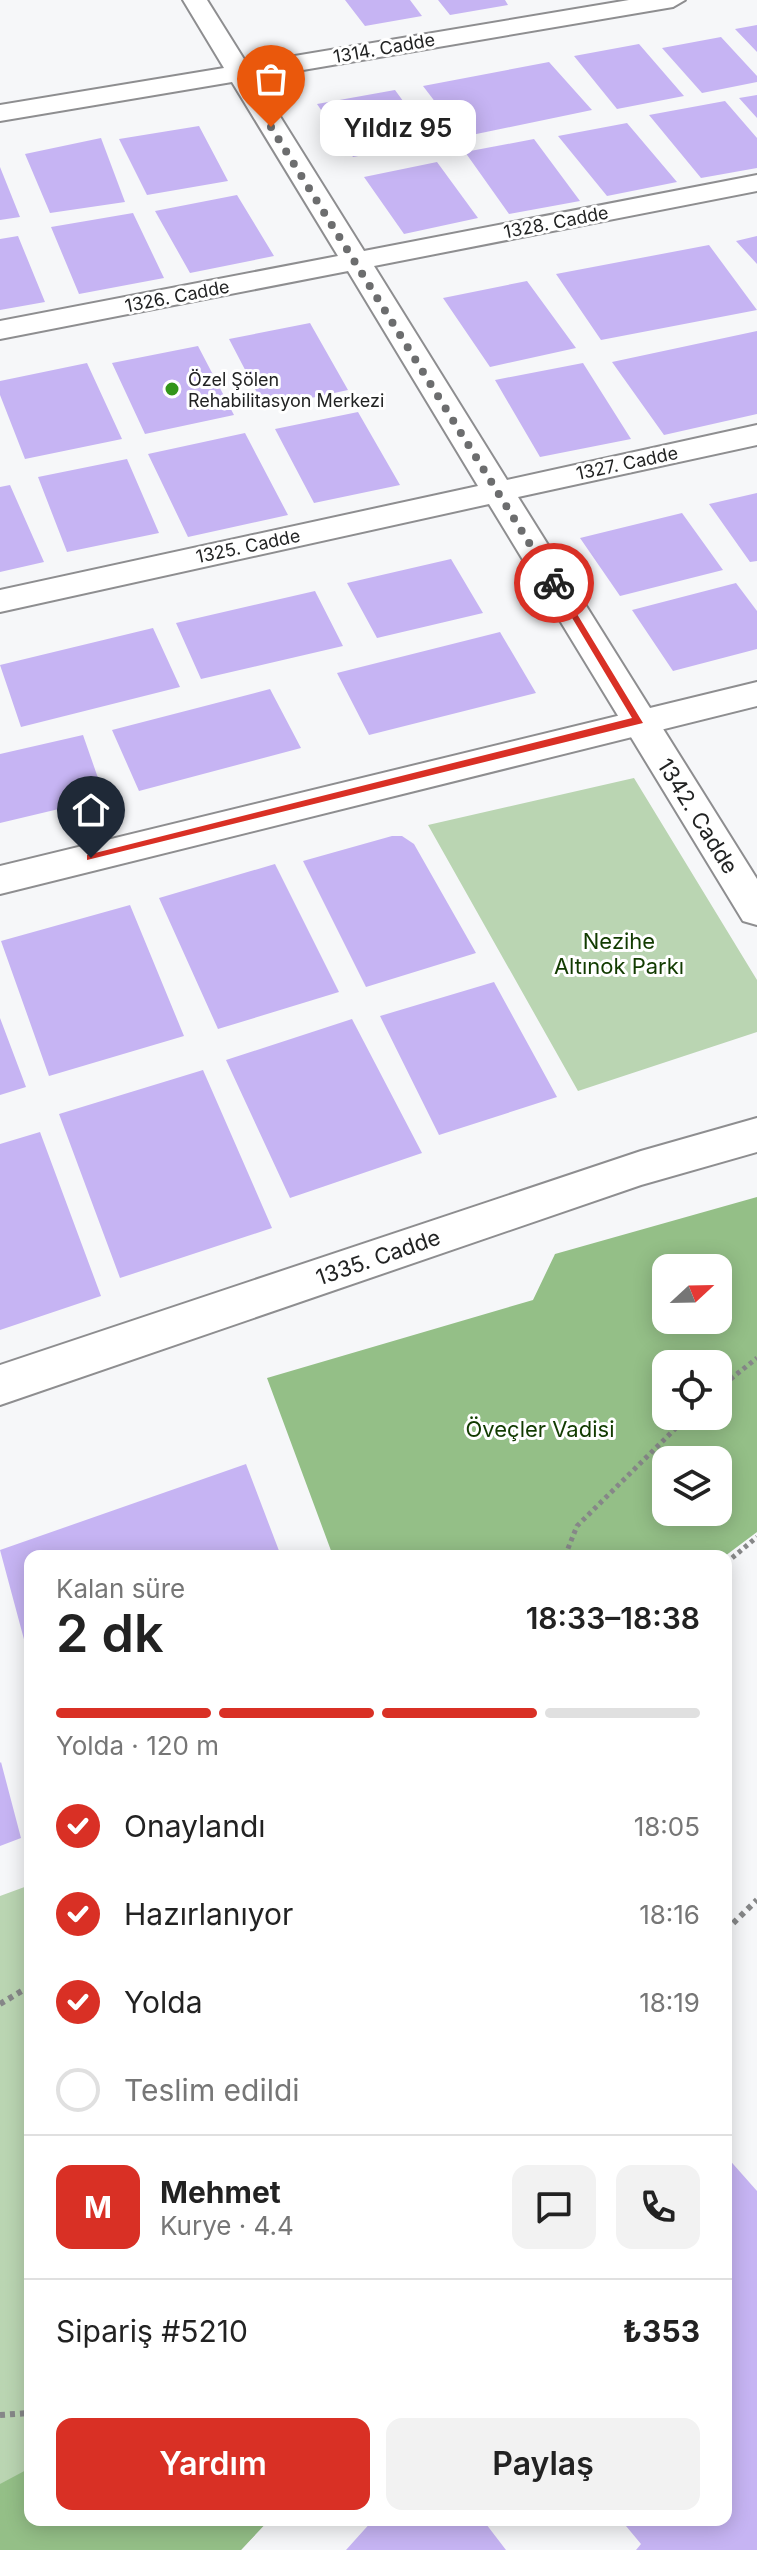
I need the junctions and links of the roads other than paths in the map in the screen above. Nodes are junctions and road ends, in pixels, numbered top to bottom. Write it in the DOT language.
graph roads {
  1 [pos="195,0"];
  2 [pos="673,0"];
  3 [pos="238,73"];
  4 [pos="0,113"];
  5 [pos="757,183"];
  6 [pos="355,262"];
  7 [pos="0,330"];
  8 [pos="757,435"];
  9 [pos="497,491"];
  10 [pos="0,601"];
  11 [pos="757,694"];
  12 [pos="639,720"];
  13 [pos="0,880"];
  14 [pos="757,911"];
  15 [pos="757,1135"];
  16 [pos="0,1385"];
  1 -- 3 [label="street, 1342. Cadde"];
  2 -- 3 [label="street, 1314. Cadde"];
  3 -- 4 [label="street, 1314. Cadde"];
  3 -- 6 [label="street, 1342. Cadde"];
  5 -- 6 [label="street, 1328. Cadde"];
  6 -- 7 [label="street, 1326. Cadde"];
  6 -- 9 [label="street, 1342. Cadde"];
  8 -- 9 [label="street, 1327. Cadde"];
  9 -- 10 [label="street, 1325. Cadde"];
  9 -- 12 [label="street, 1342. Cadde"];
  11 -- 12 [label="street"];
  12 -- 13 [label="street"];
  12 -- 14 [label="street, 1342. Cadde"];
  15 -- 16 [label="street, 1335. Cadde"];
}
